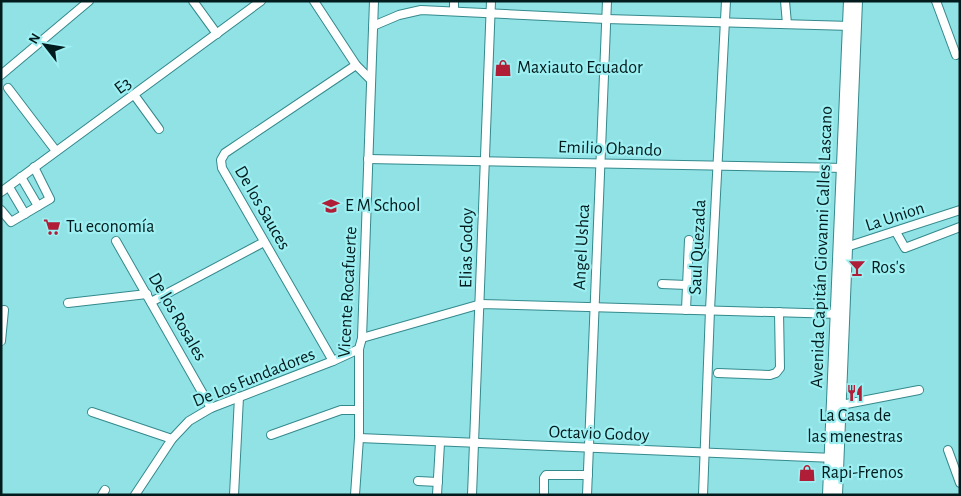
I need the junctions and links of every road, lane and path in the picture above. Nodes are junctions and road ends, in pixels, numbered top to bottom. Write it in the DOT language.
graph roads {
  1 [pos="89,1"];
  2 [pos="193,1"];
  3 [pos="261,1"];
  4 [pos="314,1"];
  5 [pos="374,1"];
  6 [pos="454,1"];
  7 [pos="491,1"];
  8 [pos="607,1"];
  9 [pos="726,1"];
  10 [pos="785,1"];
  11 [pos="849,1"];
  12 [pos="857,1"];
  13 [pos="936,1"];
  14 [pos="454,11"];
  15 [pos="491,13"];
  16 [pos="606,20"];
  17 [pos="725,21"];
  18 [pos="787,24"];
  19 [pos="373,26"];
  20 [pos="852,26"];
  21 [pos="217,34"];
  22 [pos="956,55"];
  23 [pos="356,65"];
  24 [pos="2,73"];
  25 [pos="370,79"];
  26 [pos="8,88"];
  27 [pos="135,96"];
  28 [pos="159,129"];
  29 [pos="56,151"];
  30 [pos="368,158"];
  31 [pos="484,160"];
  32 [pos="601,164"];
  33 [pos="718,166"];
  34 [pos="34,167"];
  35 [pos="846,168"];
  36 [pos="21,177"];
  37 [pos="9,187"];
  38 [pos="1,192"];
  39 [pos="38,206"];
  40 [pos="1,210"];
  41 [pos="960,210"];
  42 [pos="25,214"];
  43 [pos="960,227"];
  44 [pos="896,232"];
  45 [pos="689,240"];
  46 [pos="116,241"];
  47 [pos="264,242"];
  48 [pos="843,248"];
  49 [pos="662,284"];
  50 [pos="687,284"];
  51 [pos="147,294"];
  52 [pos="151,302"];
  53 [pos="68,303"];
  54 [pos="481,304"];
  55 [pos="594,307"];
  56 [pos="4,310"];
  57 [pos="686,310"];
  58 [pos="710,310"];
  59 [pos="779,312"];
  60 [pos="840,314"];
  61 [pos="362,338"];
  62 [pos="1,341"];
  63 [pos="359,349"];
  64 [pos="333,362"];
  65 [pos="718,373"];
  66 [pos="920,390"];
  67 [pos="239,397"];
  68 [pos="841,405"];
  69 [pos="212,408"];
  70 [pos="359,410"];
  71 [pos="92,412"];
  72 [pos="271,435"];
  73 [pos="359,438"];
  74 [pos="172,439"];
  75 [pos="440,443"];
  76 [pos="475,445"];
  77 [pos="589,449"];
  78 [pos="948,450"];
  79 [pos="704,453"];
  80 [pos="834,458"];
  81 [pos="588,475"];
  82 [pos="418,481"];
  83 [pos="438,482"];
  84 [pos="960,483"];
  85 [pos="135,495"];
  86 [pos="234,495"];
  87 [pos="356,495"];
  88 [pos="437,495"];
  89 [pos="472,495"];
  90 [pos="544,495"];
  91 [pos="587,495"];
  92 [pos="703,495"];
  93 [pos="828,495"];
  94 [pos="837,495"];
  1 -- 24 [label="street"];
  2 -- 21 [label="street"];
  3 -- 21 [label="street, E3"];
  4 -- 23 [label="street"];
  5 -- 19 [label="street, Vicente Rocafuerte"];
  6 -- 14 [label="street"];
  7 -- 15 [label="street, Elias Godoy"];
  8 -- 16 [label="street, Angel Ushca"];
  9 -- 17 [label="street, Saul Quezada"];
  10 -- 18 [label="street"];
  11 -- 20 [label="main road"];
  12 -- 20 [label="main road"];
  13 -- 22 [label="street"];
  14 -- 15 [label="street"];
  14 -- 19 [label="street"];
  15 -- 16 [label="street"];
  15 -- 31 [label="street, Elias Godoy"];
  16 -- 17 [label="street"];
  16 -- 32 [label="street, Angel Ushca"];
  17 -- 18 [label="street"];
  17 -- 33 [label="street, Saul Quezada"];
  18 -- 20 [label="street"];
  19 -- 25 [label="street, Vicente Rocafuerte"];
  20 -- 35 [label="main road"];
  21 -- 27 [label="street, E3"];
  23 -- 25 [label="street"];
  23 -- 47 [label="street, De los Sauces"];
  25 -- 30 [label="street, Vicente Rocafuerte"];
  26 -- 29 [label="street"];
  27 -- 28 [label="street"];
  27 -- 29 [label="street, E3"];
  29 -- 34 [label="street, E3"];
  30 -- 31 [label="street, Emilio Obando"];
  30 -- 61 [label="street, Vicente Rocafuerte"];
  31 -- 32 [label="street, Emilio Obando"];
  31 -- 54 [label="street, Elias Godoy"];
  32 -- 33 [label="street, Emilio Obando"];
  32 -- 55 [label="street, Angel Ushca"];
  33 -- 35 [label="street, Emilio Obando"];
  33 -- 58 [label="street, Saul Quezada"];
  34 -- 36 [label="street, E3"];
  34 -- 39 [label="street"];
  35 -- 48 [label="main road"];
  36 -- 37 [label="street, E3"];
  36 -- 39 [label="street"];
  37 -- 38 [label="street, E3"];
  37 -- 42 [label="street"];
  39 -- 42 [label="street"];
  40 -- 42 [label="street"];
  41 -- 44 [label="street, La Union"];
  43 -- 44 [label="street"];
  44 -- 48 [label="street, La Union"];
  45 -- 50 [label="street"];
  46 -- 51 [label="street, De los Rosales"];
  47 -- 52 [label="street"];
  47 -- 64 [label="street, De los Sauces"];
  48 -- 60 [label="main road"];
  49 -- 50 [label="street"];
  50 -- 57 [label="street"];
  51 -- 52 [label="street, De los Rosales"];
  51 -- 53 [label="street"];
  52 -- 69 [label="street, De los Rosales"];
  54 -- 55 [label="street"];
  54 -- 61 [label="street"];
  54 -- 76 [label="street, Elias Godoy"];
  55 -- 57 [label="street"];
  55 -- 77 [label="street, Angel Ushca"];
  56 -- 62 [label="street"];
  57 -- 58 [label="street"];
  58 -- 59 [label="street"];
  58 -- 79 [label="street, Saul Quezada"];
  59 -- 60 [label="street"];
  59 -- 65 [label="street"];
  60 -- 68 [label="main road"];
  60 -- 80 [label="main road, Avenida Capitán Giovanni Calles Lascano"];
  61 -- 63 [label="street, Vicente Rocafuerte"];
  63 -- 64 [label="street, De Los Fundadores"];
  63 -- 70 [label="street, Vicente Rocafuerte"];
  64 -- 67 [label="street, De Los Fundadores"];
  66 -- 68 [label="street"];
  67 -- 69 [label="street, De Los Fundadores"];
  67 -- 86 [label="street"];
  68 -- 80 [label="main road"];
  69 -- 74 [label="street, De Los Fundadores"];
  70 -- 72 [label="street"];
  70 -- 73 [label="street, Vicente Rocafuerte"];
  71 -- 74 [label="street"];
  73 -- 75 [label="street, Octavio Godoy"];
  73 -- 87 [label="street, Vicente Rocafuerte"];
  74 -- 85 [label="street, De Los Fundadores"];
  75 -- 76 [label="street, Octavio Godoy"];
  75 -- 83 [label="street"];
  76 -- 77 [label="street, Octavio Godoy"];
  76 -- 89 [label="street, Elias Godoy"];
  77 -- 79 [label="street, Octavio Godoy"];
  77 -- 81 [label="street, Angel Ushca"];
  78 -- 84 [label="street"];
  79 -- 80 [label="street, Octavio Godoy"];
  79 -- 92 [label="street, Saul Quezada"];
  80 -- 93 [label="main road, Avenida Capitán Giovanni Calles Lascano"];
  80 -- 94 [label="main road"];
  81 -- 90 [label="street"];
  81 -- 91 [label="street, Angel Ushca"];
  82 -- 83 [label="street"];
  83 -- 88 [label="street"];
}
